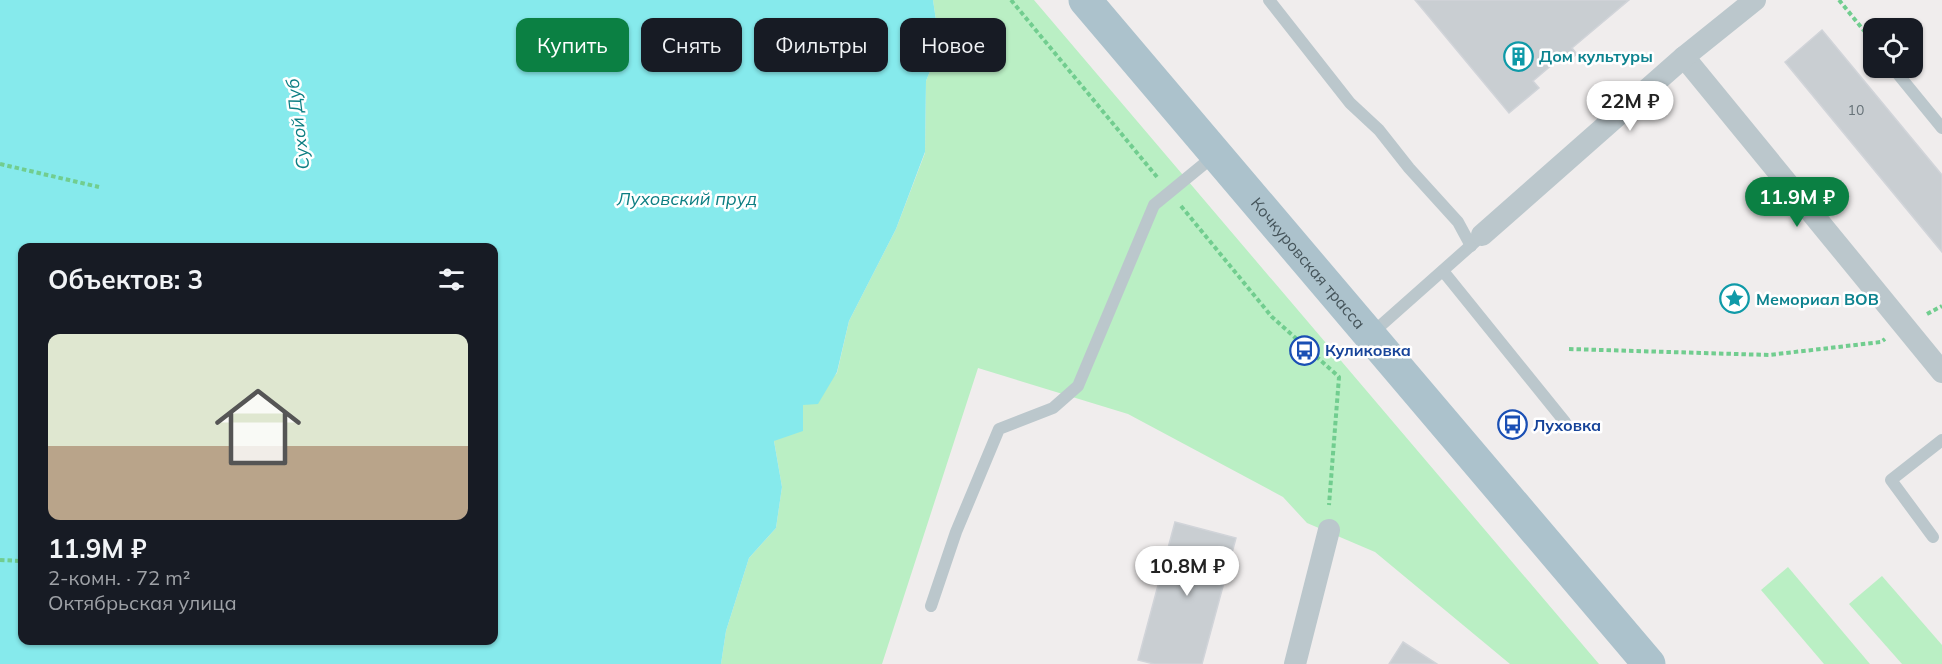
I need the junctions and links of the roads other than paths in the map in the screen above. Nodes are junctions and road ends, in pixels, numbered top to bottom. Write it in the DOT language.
graph roads {
  1 [pos="1085,0"];
  2 [pos="1269,0"];
  3 [pos="1755,0"];
  4 [pos="1684,57"];
  5 [pos="1901,78"];
  6 [pos="1942,128"];
  7 [pos="1216,154"];
  8 [pos="1477,241"];
  9 [pos="1443,271"];
  10 [pos="1369,336"];
  11 [pos="1939,364"];
  12 [pos="1565,422"];
  13 [pos="1942,440"];
  14 [pos="1329,530"];
  15 [pos="1933,537"];
  16 [pos="931,606"];
  17 [pos="1295,664"];
  18 [pos="1649,664"];
  1 -- 7 [label="main road, Кочкуровская трасса"];
  2 -- 8 [label="lane"];
  3 -- 4 [label="street"];
  4 -- 8 [label="street"];
  4 -- 11 [label="street"];
  5 -- 6 [label="lane"];
  7 -- 10 [label="main road, Кочкуровская трасса"];
  7 -- 16 [label="lane"];
  8 -- 9 [label="lane"];
  9 -- 10 [label="lane"];
  9 -- 12 [label="lane"];
  10 -- 18 [label="main road, Кочкуровская трасса"];
  13 -- 15 [label="lane"];
  14 -- 17 [label="street"];
}
